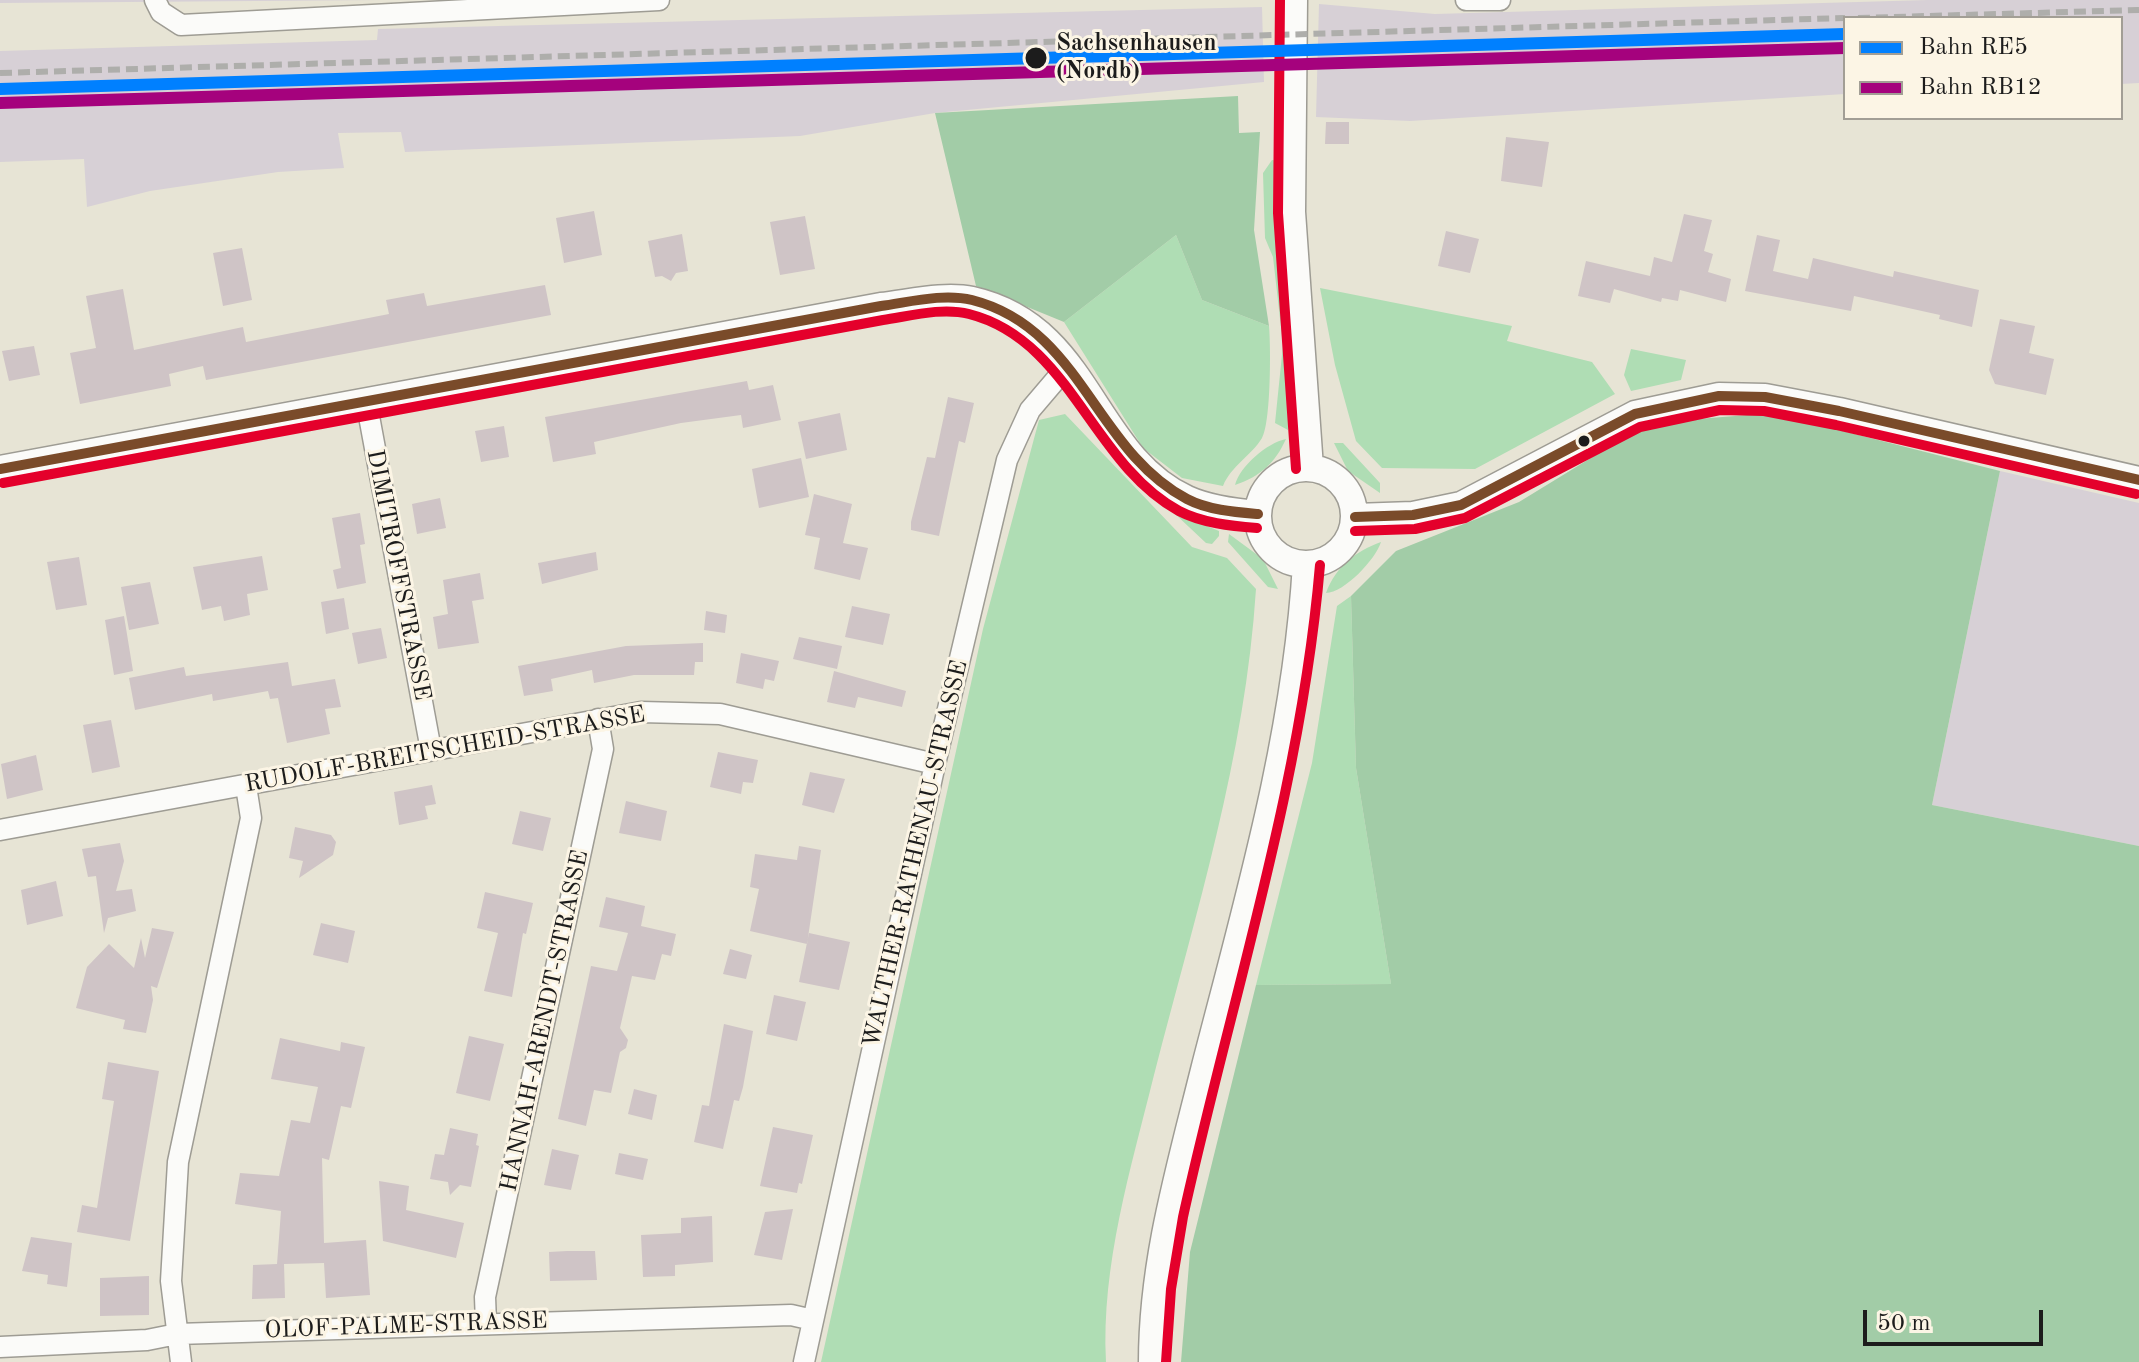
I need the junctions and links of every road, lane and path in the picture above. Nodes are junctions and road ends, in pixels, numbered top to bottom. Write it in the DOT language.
graph roads {
  1 [pos="155,0"];
  2 [pos="659,0"];
  3 [pos="1294,0"];
  4 [pos="1466,0"];
  5 [pos="1500,0"];
  6 [pos="1070,363"];
  7 [pos="366,400"];
  8 [pos="1310,468"];
  9 [pos="0,469"];
  10 [pos="2139,480"];
  11 [pos="1258,514"];
  12 [pos="1355,517"];
  13 [pos="1306,564"];
  14 [pos="598,719"];
  15 [pos="431,750"];
  16 [pos="935,764"];
  17 [pos="246,786"];
  18 [pos="0,830"];
  19 [pos="813,1320"];
  20 [pos="486,1323"];
  21 [pos="177,1334"];
  22 [pos="0,1347"];
  23 [pos="181,1362"];
  24 [pos="804,1362"];
  25 [pos="1152,1362"];
  1 -- 2 [label="street"];
  3 -- 8 [label="street"];
  4 -- 5 [label="street"];
  6 -- 7 [label="street"];
  6 -- 11 [label="street"];
  6 -- 16 [label="street, WALTHER-RATHENAU-STRASSE"];
  7 -- 9 [label="street"];
  7 -- 15 [label="street, DIMITROFFSTRASSE"];
  8 -- 11 [label="street"];
  8 -- 12 [label="street"];
  10 -- 12 [label="street"];
  11 -- 13 [label="street"];
  12 -- 13 [label="street"];
  13 -- 25 [label="street"];
  14 -- 15 [label="street, RUDOLF-BREITSCHEID-STRASSE"];
  14 -- 16 [label="street, RUDOLF-BREITSCHEID-STRASSE"];
  14 -- 20 [label="street, HANNAH-ARENDT-STRASSE"];
  15 -- 17 [label="street, RUDOLF-BREITSCHEID-STRASSE"];
  16 -- 19 [label="street, WALTHER-RATHENAU-STRASSE"];
  17 -- 18 [label="street, RUDOLF-BREITSCHEID-STRASSE"];
  17 -- 21 [label="street"];
  19 -- 20 [label="street, OLOF-PALME-STRASSE"];
  19 -- 24 [label="street, WALTHER-RATHENAU-STRASSE"];
  20 -- 21 [label="street, OLOF-PALME-STRASSE"];
  21 -- 22 [label="street, OLOF-PALME-STRASSE"];
  21 -- 23 [label="street"];
}
